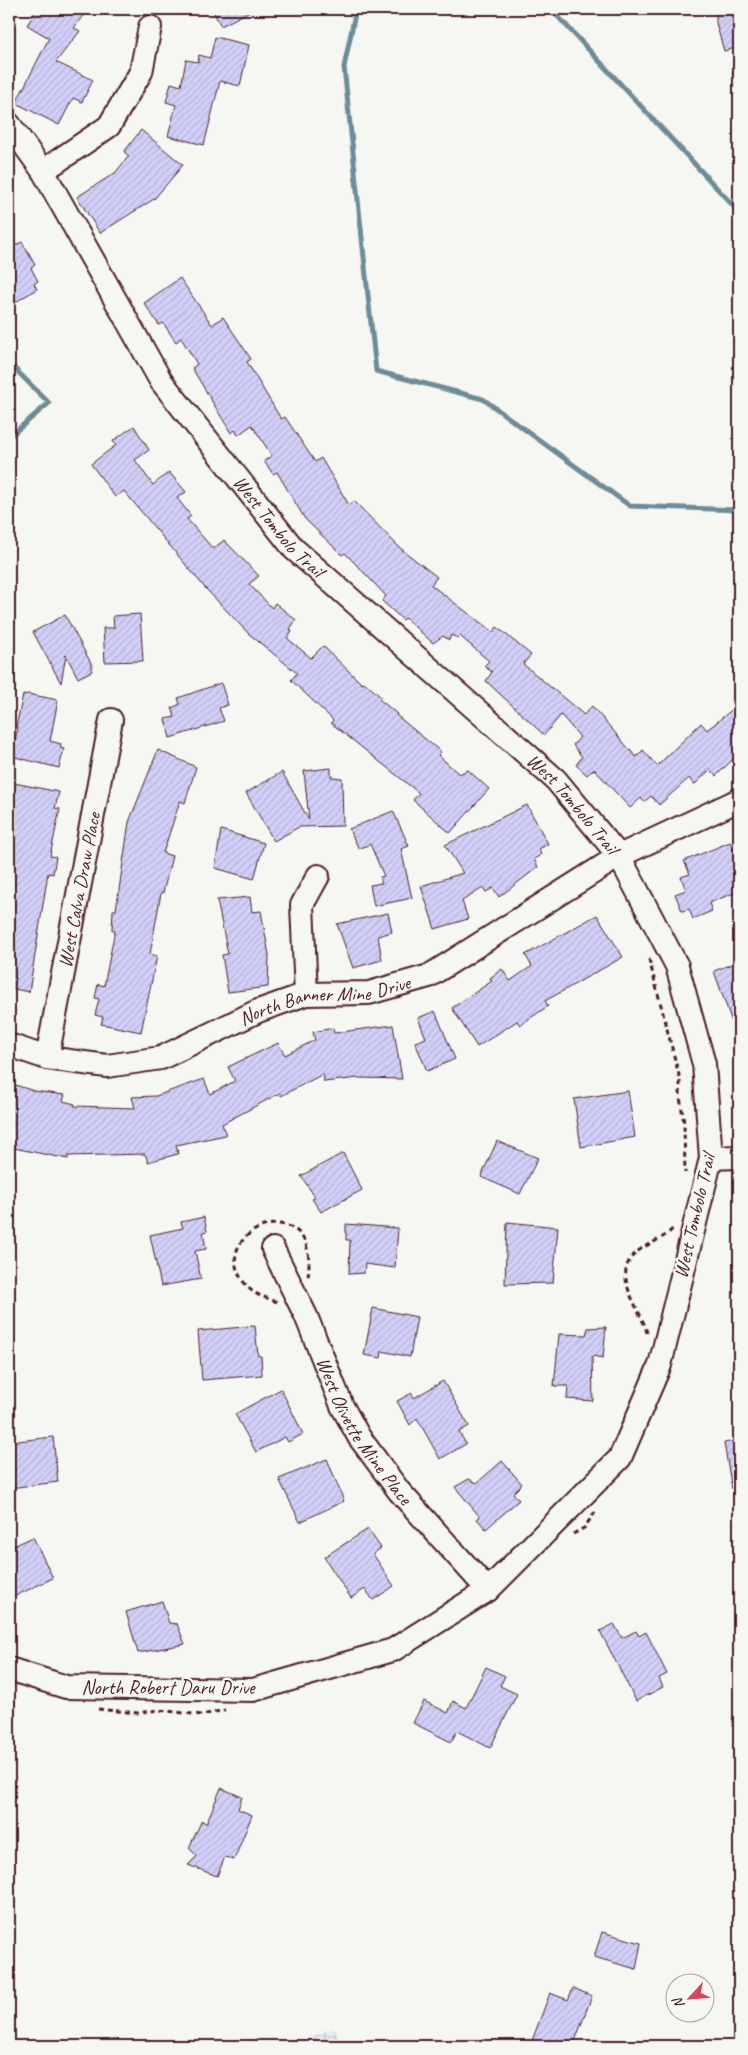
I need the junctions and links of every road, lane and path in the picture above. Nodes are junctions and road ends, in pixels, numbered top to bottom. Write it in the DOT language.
graph roads {
  1 [pos="150,27"];
  2 [pos="9,124"];
  3 [pos="43,171"];
  4 [pos="111,720"];
  5 [pos="739,800"];
  6 [pos="619,856"];
  7 [pos="318,876"];
  8 [pos="648,955"];
  9 [pos="306,994"];
  10 [pos="9,1045"];
  11 [pos="47,1058"];
  12 [pos="739,1157"];
  13 [pos="711,1158"];
  14 [pos="686,1180"];
  15 [pos="674,1226"];
  16 [pos="273,1249"];
  17 [pos="647,1341"];
  18 [pos="600,1503"];
  19 [pos="570,1536"];
  20 [pos="488,1590"];
  21 [pos="9,1669"];
  22 [pos="91,1706"];
  23 [pos="229,1709"];
  1 -- 3 [label="street"];
  2 -- 3 [label="street, West Tombolo Trail"];
  3 -- 6 [label="street, West Tombolo Trail"];
  4 -- 11 [label="street, West Calva Draw Place"];
  5 -- 6 [label="street, North Banner Mine Drive"];
  6 -- 9 [label="street, North Banner Mine Drive"];
  6 -- 13 [label="street, West Tombolo Trail"];
  7 -- 9 [label="street"];
  8 -- 14 [label="path"];
  9 -- 11 [label="street, North Banner Mine Drive"];
  10 -- 11 [label="street, North Banner Mine Drive"];
  12 -- 13 [label="street"];
  13 -- 20 [label="street, West Tombolo Trail"];
  15 -- 17 [label="path"];
  16 -- 20 [label="street, West Olivette Mine Place"];
  18 -- 19 [label="path"];
  20 -- 21 [label="street, North Robert Daru Drive"];
  22 -- 23 [label="path"];
}
